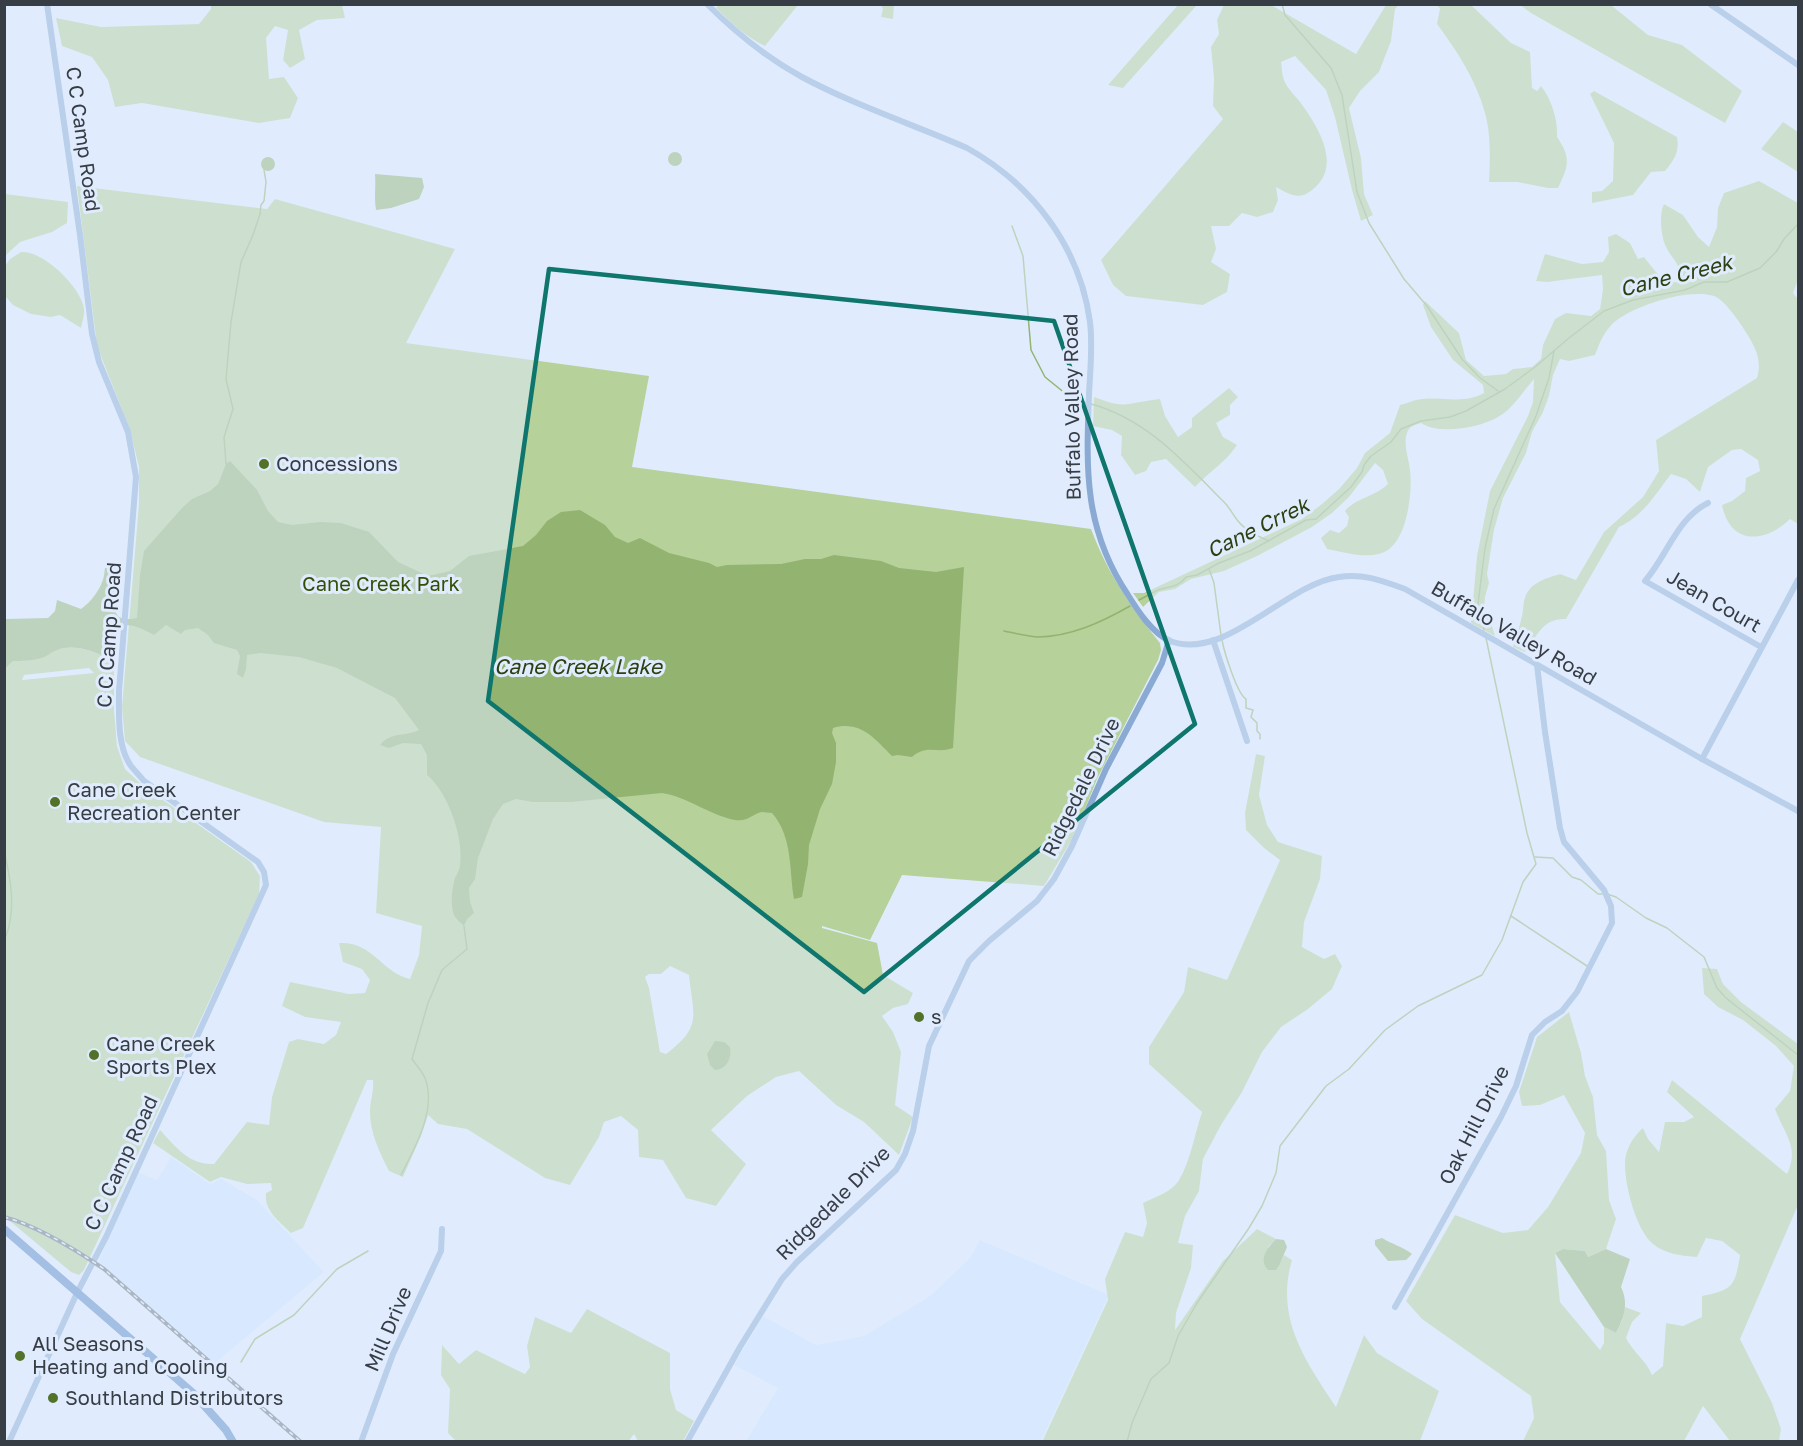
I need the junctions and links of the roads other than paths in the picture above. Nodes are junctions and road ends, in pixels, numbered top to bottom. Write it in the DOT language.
graph roads {
  1 [pos="47,4"];
  2 [pos="707,4"];
  3 [pos="1710,4"];
  4 [pos="1798,65"];
  5 [pos="1708,503"];
  6 [pos="1798,580"];
  7 [pos="1169,640"];
  8 [pos="1213,640"];
  9 [pos="1761,647"];
  10 [pos="1537,665"];
  11 [pos="1247,741"];
  12 [pos="1702,759"];
  13 [pos="1798,811"];
  14 [pos="442,1228"];
  15 [pos="4,1229"];
  16 [pos="77,1293"];
  17 [pos="1395,1307"];
  18 [pos="9,1442"];
  19 [pos="233,1442"];
  20 [pos="360,1442"];
  21 [pos="687,1442"];
  1 -- 16 [label="street, C C Camp Road"];
  2 -- 7 [label="street, Buffalo Valley Road"];
  3 -- 4 [label="street"];
  5 -- 9 [label="street, Jean Court"];
  6 -- 9 [label="street"];
  7 -- 8 [label="street, Buffalo Valley Road"];
  7 -- 21 [label="street, Ridgedale Drive"];
  8 -- 10 [label="street, Buffalo Valley Road"];
  8 -- 11 [label="street"];
  9 -- 12 [label="street"];
  10 -- 12 [label="street, Buffalo Valley Road"];
  10 -- 17 [label="street, Oak Hill Drive"];
  12 -- 13 [label="street, Buffalo Valley Road"];
  14 -- 20 [label="street, Mill Drive"];
  15 -- 16 [label="street"];
  16 -- 18 [label="street, C C Camp Road"];
  16 -- 19 [label="street"];
}
